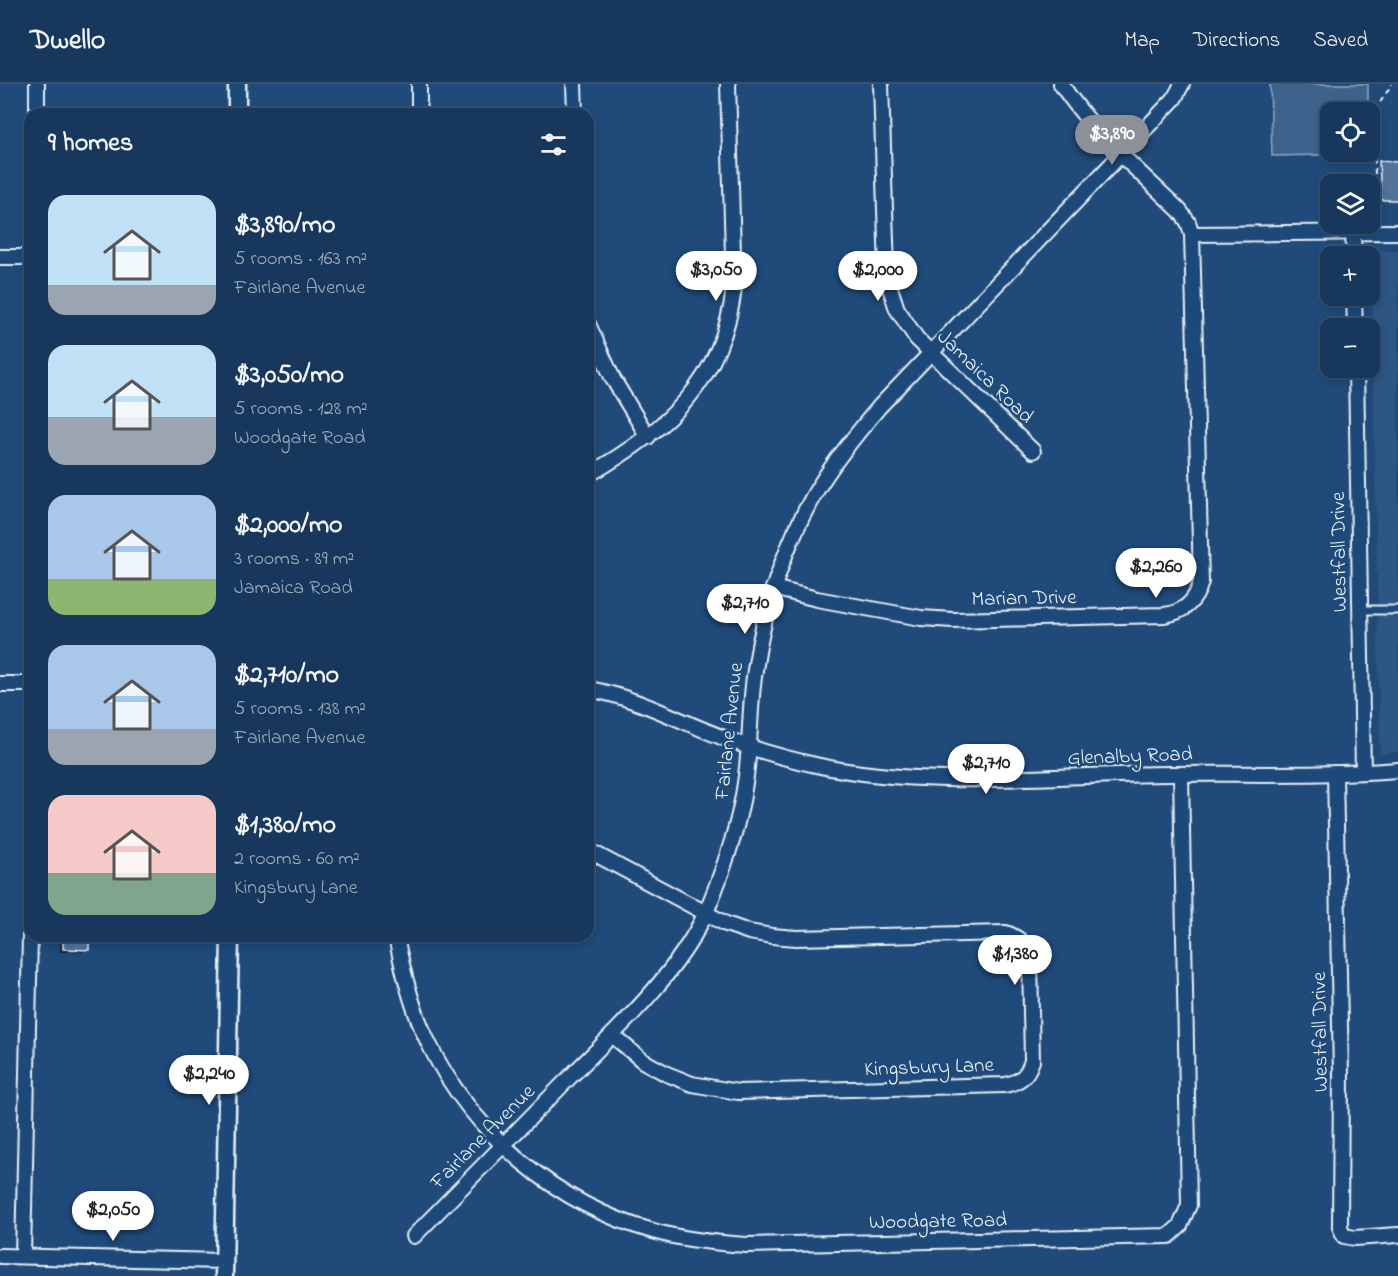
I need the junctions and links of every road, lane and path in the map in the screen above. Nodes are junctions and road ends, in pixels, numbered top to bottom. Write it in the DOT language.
graph roads {
  1 [pos="37,84"];
  2 [pos="237,84"];
  3 [pos="419,84"];
  4 [pos="574,84"];
  5 [pos="728,84"];
  6 [pos="881,84"];
  7 [pos="1061,84"];
  8 [pos="1182,84"];
  9 [pos="1392,84"];
  10 [pos="37,108"];
  11 [pos="237,108"];
  12 [pos="419,108"];
  13 [pos="574,108"];
  14 [pos="1121,153"];
  15 [pos="1376,174"];
  16 [pos="1380,232"];
  17 [pos="1398,232"];
  18 [pos="1320,233"];
  19 [pos="1192,234"];
  20 [pos="0,257"];
  21 [pos="24,257"];
  22 [pos="594,337"];
  23 [pos="931,353"];
  24 [pos="1356,378"];
  25 [pos="648,437"];
  26 [pos="1033,451"];
  27 [pos="594,472"];
  28 [pos="773,588"];
  29 [pos="1360,610"];
  30 [pos="1398,610"];
  31 [pos="0,684"];
  32 [pos="24,684"];
  33 [pos="594,691"];
  34 [pos="748,747"];
  35 [pos="1398,770"];
  36 [pos="1363,772"];
  37 [pos="1335,773"];
  38 [pos="1180,774"];
  39 [pos="594,853"];
  40 [pos="705,914"];
  41 [pos="30,942"];
  42 [pos="230,942"];
  43 [pos="397,942"];
  44 [pos="612,1035"];
  45 [pos="503,1145"];
  46 [pos="1398,1235"];
  47 [pos="414,1236"];
  48 [pos="0,1256"];
  49 [pos="23,1256"];
  50 [pos="225,1269"];
  1 -- 10 [label="street"];
  2 -- 11 [label="street"];
  3 -- 12 [label="street"];
  4 -- 13 [label="street"];
  5 -- 25 [label="street"];
  6 -- 23 [label="street, Jamaica Road"];
  7 -- 14 [label="street"];
  8 -- 14 [label="street, Fairlane Avenue"];
  9 -- 15 [label="path"];
  14 -- 19 [label="street"];
  14 -- 23 [label="street, Fairlane Avenue"];
  16 -- 17 [label="street"];
  18 -- 19 [label="street"];
  19 -- 28 [label="street, Marian Drive"];
  20 -- 21 [label="street"];
  22 -- 25 [label="street"];
  23 -- 26 [label="street, Jamaica Road"];
  23 -- 28 [label="street, Fairlane Avenue"];
  24 -- 29 [label="street, Westfall Drive"];
  25 -- 27 [label="street"];
  28 -- 34 [label="street, Fairlane Avenue"];
  29 -- 30 [label="lane"];
  29 -- 36 [label="street, Westfall Drive"];
  31 -- 32 [label="street"];
  33 -- 34 [label="street, Glenalby Road"];
  34 -- 38 [label="street, Glenalby Road"];
  34 -- 40 [label="street, Fairlane Avenue"];
  35 -- 36 [label="street, Glenalby Road"];
  36 -- 37 [label="street, Glenalby Road"];
  37 -- 38 [label="street, Glenalby Road"];
  37 -- 46 [label="street, Westfall Drive"];
  38 -- 45 [label="street, Woodgate Road"];
  39 -- 40 [label="street, Kingsbury Lane"];
  40 -- 44 [label="street, Fairlane Avenue"];
  40 -- 44 [label="street, Kingsbury Lane"];
  41 -- 49 [label="street"];
  42 -- 50 [label="street"];
  43 -- 45 [label="street, Woodgate Road"];
  44 -- 45 [label="street, Fairlane Avenue"];
  45 -- 47 [label="street, Fairlane Avenue"];
  48 -- 49 [label="street"];
  49 -- 50 [label="street"];
}
